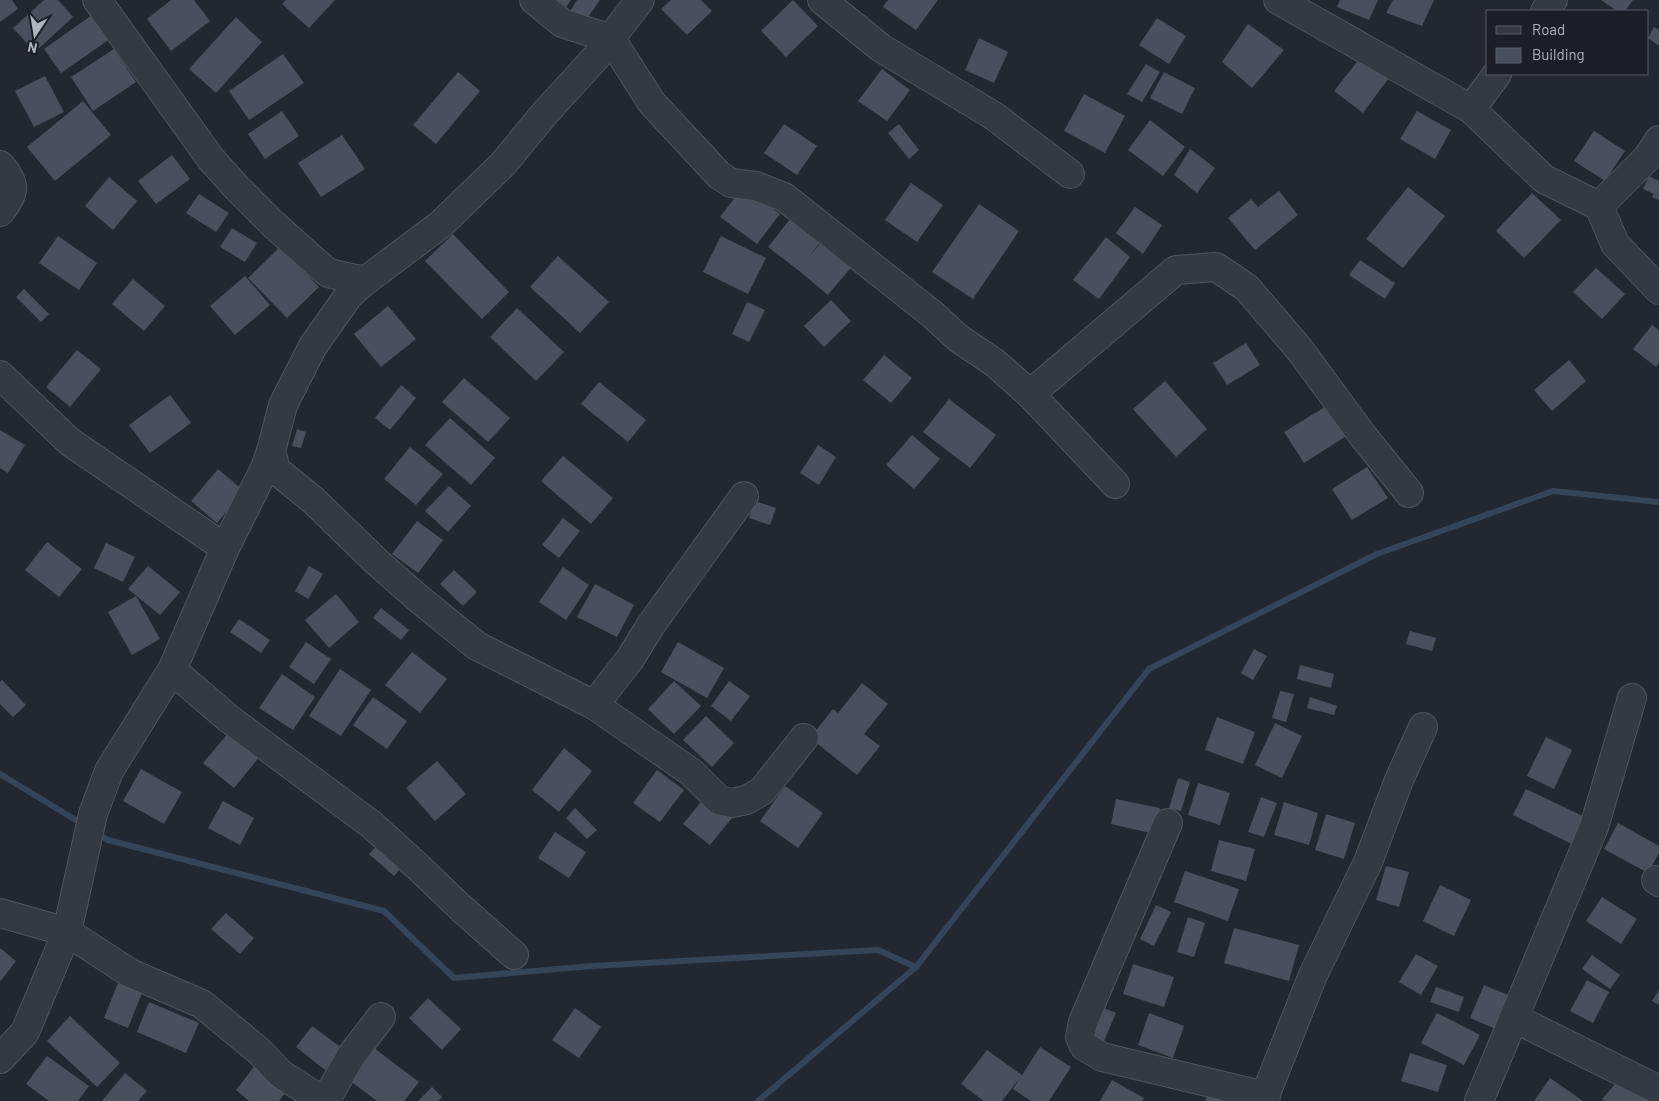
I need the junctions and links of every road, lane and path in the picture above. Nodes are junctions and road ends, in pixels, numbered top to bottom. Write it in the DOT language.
graph roads {
  1 [pos="97,0"];
  2 [pos="534,0"];
  3 [pos="640,0"];
  4 [pos="822,0"];
  5 [pos="1278,0"];
  6 [pos="611,39"];
  7 [pos="1497,75"];
  8 [pos="1471,109"];
  9 [pos="1659,140"];
  10 [pos="0,165"];
  11 [pos="1070,174"];
  12 [pos="1599,206"];
  13 [pos="0,212"];
  14 [pos="365,281"];
  15 [pos="1659,290"];
  16 [pos="0,374"];
  17 [pos="1030,394"];
  18 [pos="271,451"];
  19 [pos="1114,484"];
  20 [pos="1409,494"];
  21 [pos="744,496"];
  22 [pos="224,548"];
  23 [pos="172,670"];
  24 [pos="1632,698"];
  25 [pos="594,704"];
  26 [pos="1423,727"];
  27 [pos="804,738"];
  28 [pos="1168,823"];
  29 [pos="0,913"];
  30 [pos="67,932"];
  31 [pos="514,955"];
  32 [pos="381,1017"];
  33 [pos="1514,1018"];
  34 [pos="0,1059"];
  35 [pos="1659,1090"];
  36 [pos="1265,1099"];
  37 [pos="324,1101"];
  38 [pos="1479,1101"];
  1 -- 14 [label="street"];
  2 -- 6 [label="street"];
  3 -- 6 [label="street"];
  4 -- 11 [label="street"];
  5 -- 8 [label="street"];
  6 -- 14 [label="street"];
  6 -- 17 [label="street"];
  7 -- 8 [label="street"];
  8 -- 12 [label="street"];
  9 -- 12 [label="street"];
  10 -- 13 [label="street"];
  12 -- 15 [label="street"];
  14 -- 18 [label="street"];
  16 -- 22 [label="street"];
  17 -- 19 [label="street"];
  17 -- 20 [label="street"];
  18 -- 22 [label="street"];
  18 -- 25 [label="street"];
  21 -- 25 [label="street"];
  22 -- 23 [label="street"];
  23 -- 30 [label="street"];
  23 -- 31 [label="street"];
  24 -- 33 [label="street"];
  25 -- 27 [label="street"];
  26 -- 36 [label="street"];
  28 -- 36 [label="street"];
  29 -- 30 [label="street"];
  30 -- 34 [label="street"];
  30 -- 37 [label="street"];
  32 -- 37 [label="street"];
  33 -- 35 [label="street"];
  33 -- 38 [label="street"];
}
